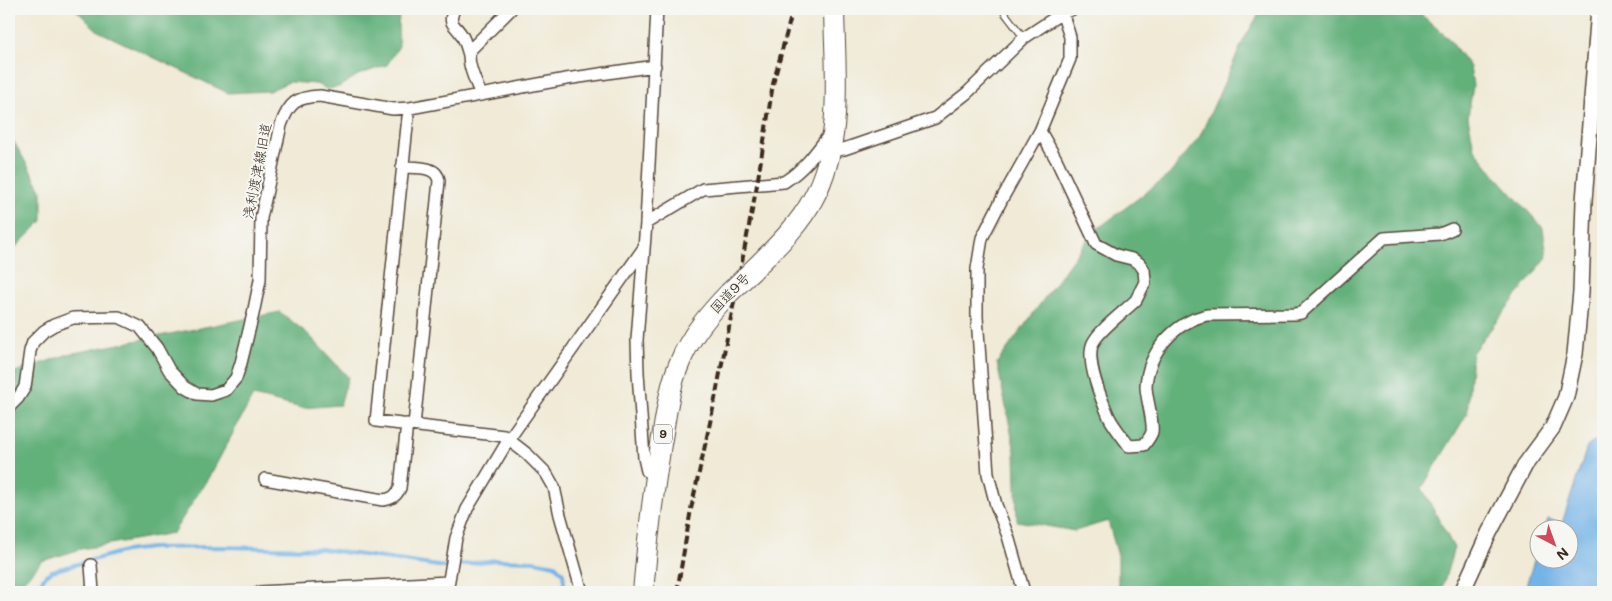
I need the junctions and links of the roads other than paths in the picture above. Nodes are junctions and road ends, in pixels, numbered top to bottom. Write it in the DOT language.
graph roads {
  1 [pos="454,9"];
  2 [pos="511,9"];
  3 [pos="657,9"];
  4 [pos="834,9"];
  5 [pos="1599,9"];
  6 [pos="1065,10"];
  7 [pos="1004,12"];
  8 [pos="1024,38"];
  9 [pos="469,55"];
  10 [pos="655,66"];
  11 [pos="481,95"];
  12 [pos="408,117"];
  13 [pos="834,127"];
  14 [pos="1040,131"];
  15 [pos="830,151"];
  16 [pos="402,167"];
  17 [pos="646,223"];
  18 [pos="1452,229"];
  19 [pos="644,248"];
  20 [pos="9,407"];
  21 [pos="411,425"];
  22 [pos="510,439"];
  23 [pos="656,475"];
  24 [pos="265,480"];
  25 [pos="91,565"];
  26 [pos="447,587"];
  27 [pos="352,590"];
  28 [pos="93,592"];
  29 [pos="259,592"];
  30 [pos="582,592"];
  31 [pos="643,592"];
  32 [pos="1024,592"];
  33 [pos="1462,592"];
  1 -- 9 [label="street"];
  2 -- 9 [label="street"];
  3 -- 10 [label="street"];
  4 -- 13 [label="highway, 国道9号 / 9"];
  5 -- 33 [label="street"];
  6 -- 8 [label="street"];
  6 -- 14 [label="street"];
  7 -- 8 [label="lane"];
  8 -- 15 [label="street"];
  9 -- 11 [label="street"];
  10 -- 11 [label="street, 浅利渡津線旧道"];
  10 -- 17 [label="street"];
  11 -- 20 [label="street, 浅利渡津線旧道"];
  12 -- 16 [label="street"];
  13 -- 15 [label="highway, 国道9号 / 9"];
  13 -- 17 [label="street"];
  14 -- 18 [label="street"];
  14 -- 32 [label="street"];
  15 -- 23 [label="highway, 国道9号 / 9, bridge"];
  16 -- 21 [label="street"];
  16 -- 21 [label="street"];
  17 -- 19 [label="street"];
  19 -- 22 [label="street"];
  19 -- 23 [label="street"];
  21 -- 22 [label="street"];
  21 -- 24 [label="street"];
  22 -- 26 [label="street"];
  22 -- 30 [label="street"];
  23 -- 31 [label="highway, 国道9号 / 9"];
  25 -- 28 [label="street"];
  26 -- 27 [label="street"];
  27 -- 29 [label="street"];
}
